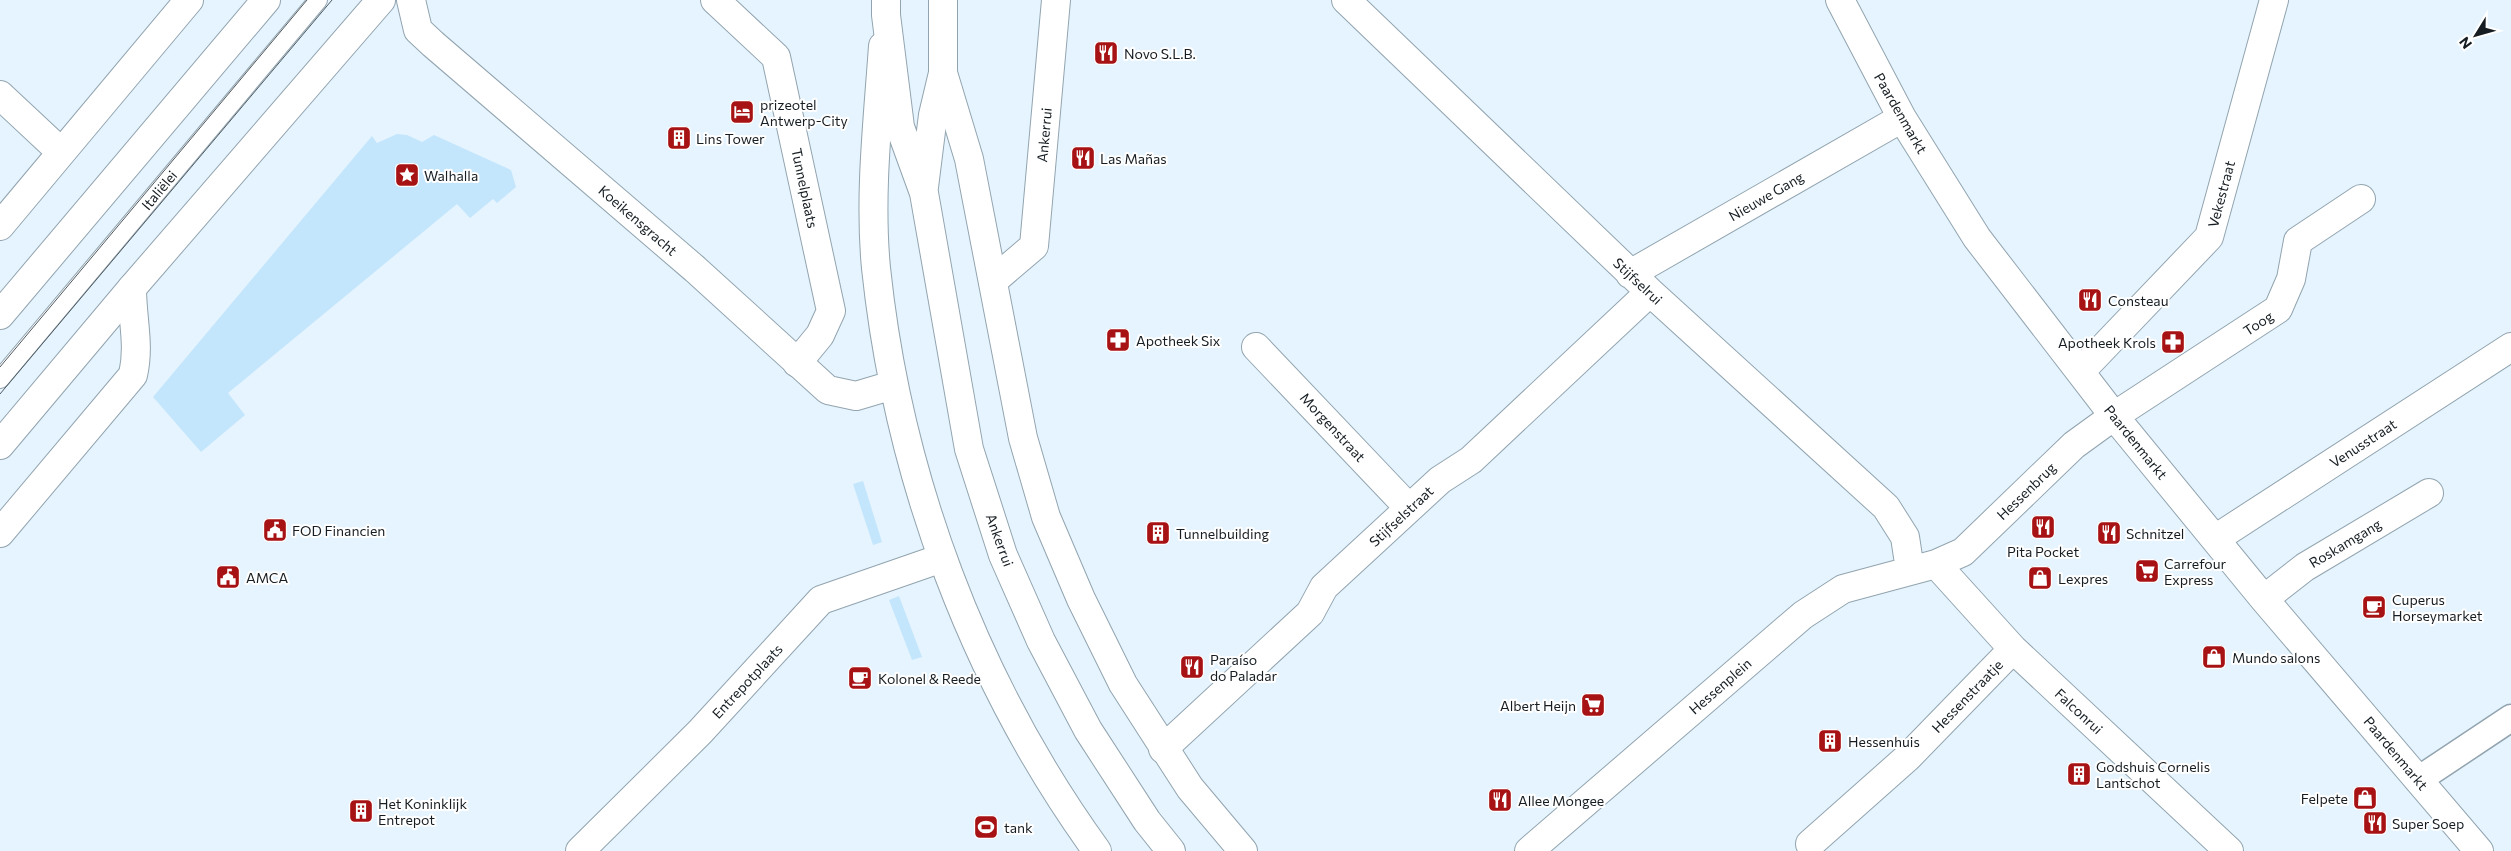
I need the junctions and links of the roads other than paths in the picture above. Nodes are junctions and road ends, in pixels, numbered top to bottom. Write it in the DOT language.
graph roads {
  1 [pos="189,0"];
  2 [pos="266,0"];
  3 [pos="318,0"];
  4 [pos="381,0"];
  5 [pos="411,0"];
  6 [pos="715,0"];
  7 [pos="943,0"];
  8 [pos="1056,0"];
  9 [pos="1346,0"];
  10 [pos="1840,0"];
  11 [pos="2274,0"];
  12 [pos="886,8"];
  13 [pos="943,73"];
  14 [pos="0,95"];
  15 [pos="1902,118"];
  16 [pos="61,152"];
  17 [pos="924,193"];
  18 [pos="2361,199"];
  19 [pos="0,226"];
  20 [pos="993,282"];
  21 [pos="1640,283"];
  22 [pos="132,288"];
  23 [pos="0,315"];
  24 [pos="1256,347"];
  25 [pos="2511,347"];
  26 [pos="797,363"];
  27 [pos="2081,371"];
  28 [pos="0,380"];
  29 [pos="893,385"];
  30 [pos="2114,416"];
  31 [pos="0,446"];
  32 [pos="2429,492"];
  33 [pos="1409,508"];
  34 [pos="0,532"];
  35 [pos="2216,539"];
  36 [pos="942,558"];
  37 [pos="1936,564"];
  38 [pos="1910,570"];
  39 [pos="2264,599"];
  40 [pos="2012,649"];
  41 [pos="2511,718"];
  42 [pos="1163,749"];
  43 [pos="2418,780"];
  44 [pos="1809,849"];
  45 [pos="580,851"];
  46 [pos="1097,851"];
  47 [pos="1171,851"];
  48 [pos="1243,851"];
  49 [pos="1529,851"];
  50 [pos="2229,851"];
  51 [pos="2479,851"];
  1 -- 16 [label="street"];
  2 -- 23 [label="street"];
  3 -- 28 [label="lane, Italiëlei"];
  4 -- 22 [label="street"];
  5 -- 26 [label="street, Koeikensgracht"];
  6 -- 26 [label="street, Tunnelplaats"];
  7 -- 13 [label="street, Ankerrui"];
  8 -- 20 [label="street, Ankerrui"];
  9 -- 21 [label="street, Stijfselrui"];
  10 -- 15 [label="street, Paardenmarkt"];
  11 -- 27 [label="street, Vekestraat"];
  12 -- 17 [label="street, Ankerrui"];
  12 -- 29 [label="street"];
  13 -- 17 [label="street, Ankerrui"];
  13 -- 20 [label="street, Ankerrui"];
  14 -- 16 [label="street"];
  15 -- 21 [label="street, Nieuwe Gang"];
  15 -- 27 [label="street, Paardenmarkt"];
  16 -- 19 [label="street"];
  17 -- 47 [label="street, Ankerrui"];
  18 -- 30 [label="street, Toog"];
  20 -- 42 [label="street, Ankerrui"];
  21 -- 33 [label="street, Stijfselstraat"];
  21 -- 38 [label="street, Stijfselrui"];
  22 -- 31 [label="street"];
  22 -- 34 [label="street"];
  24 -- 33 [label="street, Morgenstraat"];
  25 -- 35 [label="street, Venusstraat"];
  26 -- 29 [label="street, Koeikensgracht"];
  27 -- 30 [label="street, Paardenmarkt"];
  29 -- 36 [label="street"];
  30 -- 35 [label="street, Paardenmarkt"];
  30 -- 37 [label="street, Hessenbrug"];
  32 -- 39 [label="street, Roskamgang"];
  33 -- 42 [label="street, Stijfselstraat"];
  35 -- 39 [label="street, Paardenmarkt"];
  36 -- 45 [label="street, Entrepotplaats"];
  36 -- 46 [label="street"];
  37 -- 38 [label="street, Hessenplein"];
  37 -- 40 [label="street, Falconrui"];
  38 -- 49 [label="street, Hessenplein"];
  39 -- 43 [label="street, Paardenmarkt"];
  40 -- 44 [label="street, Hessenstraatje"];
  40 -- 50 [label="street, Falconrui"];
  41 -- 43 [label="street"];
  42 -- 48 [label="street, Ankerrui"];
  43 -- 51 [label="street, Paardenmarkt"];
}
